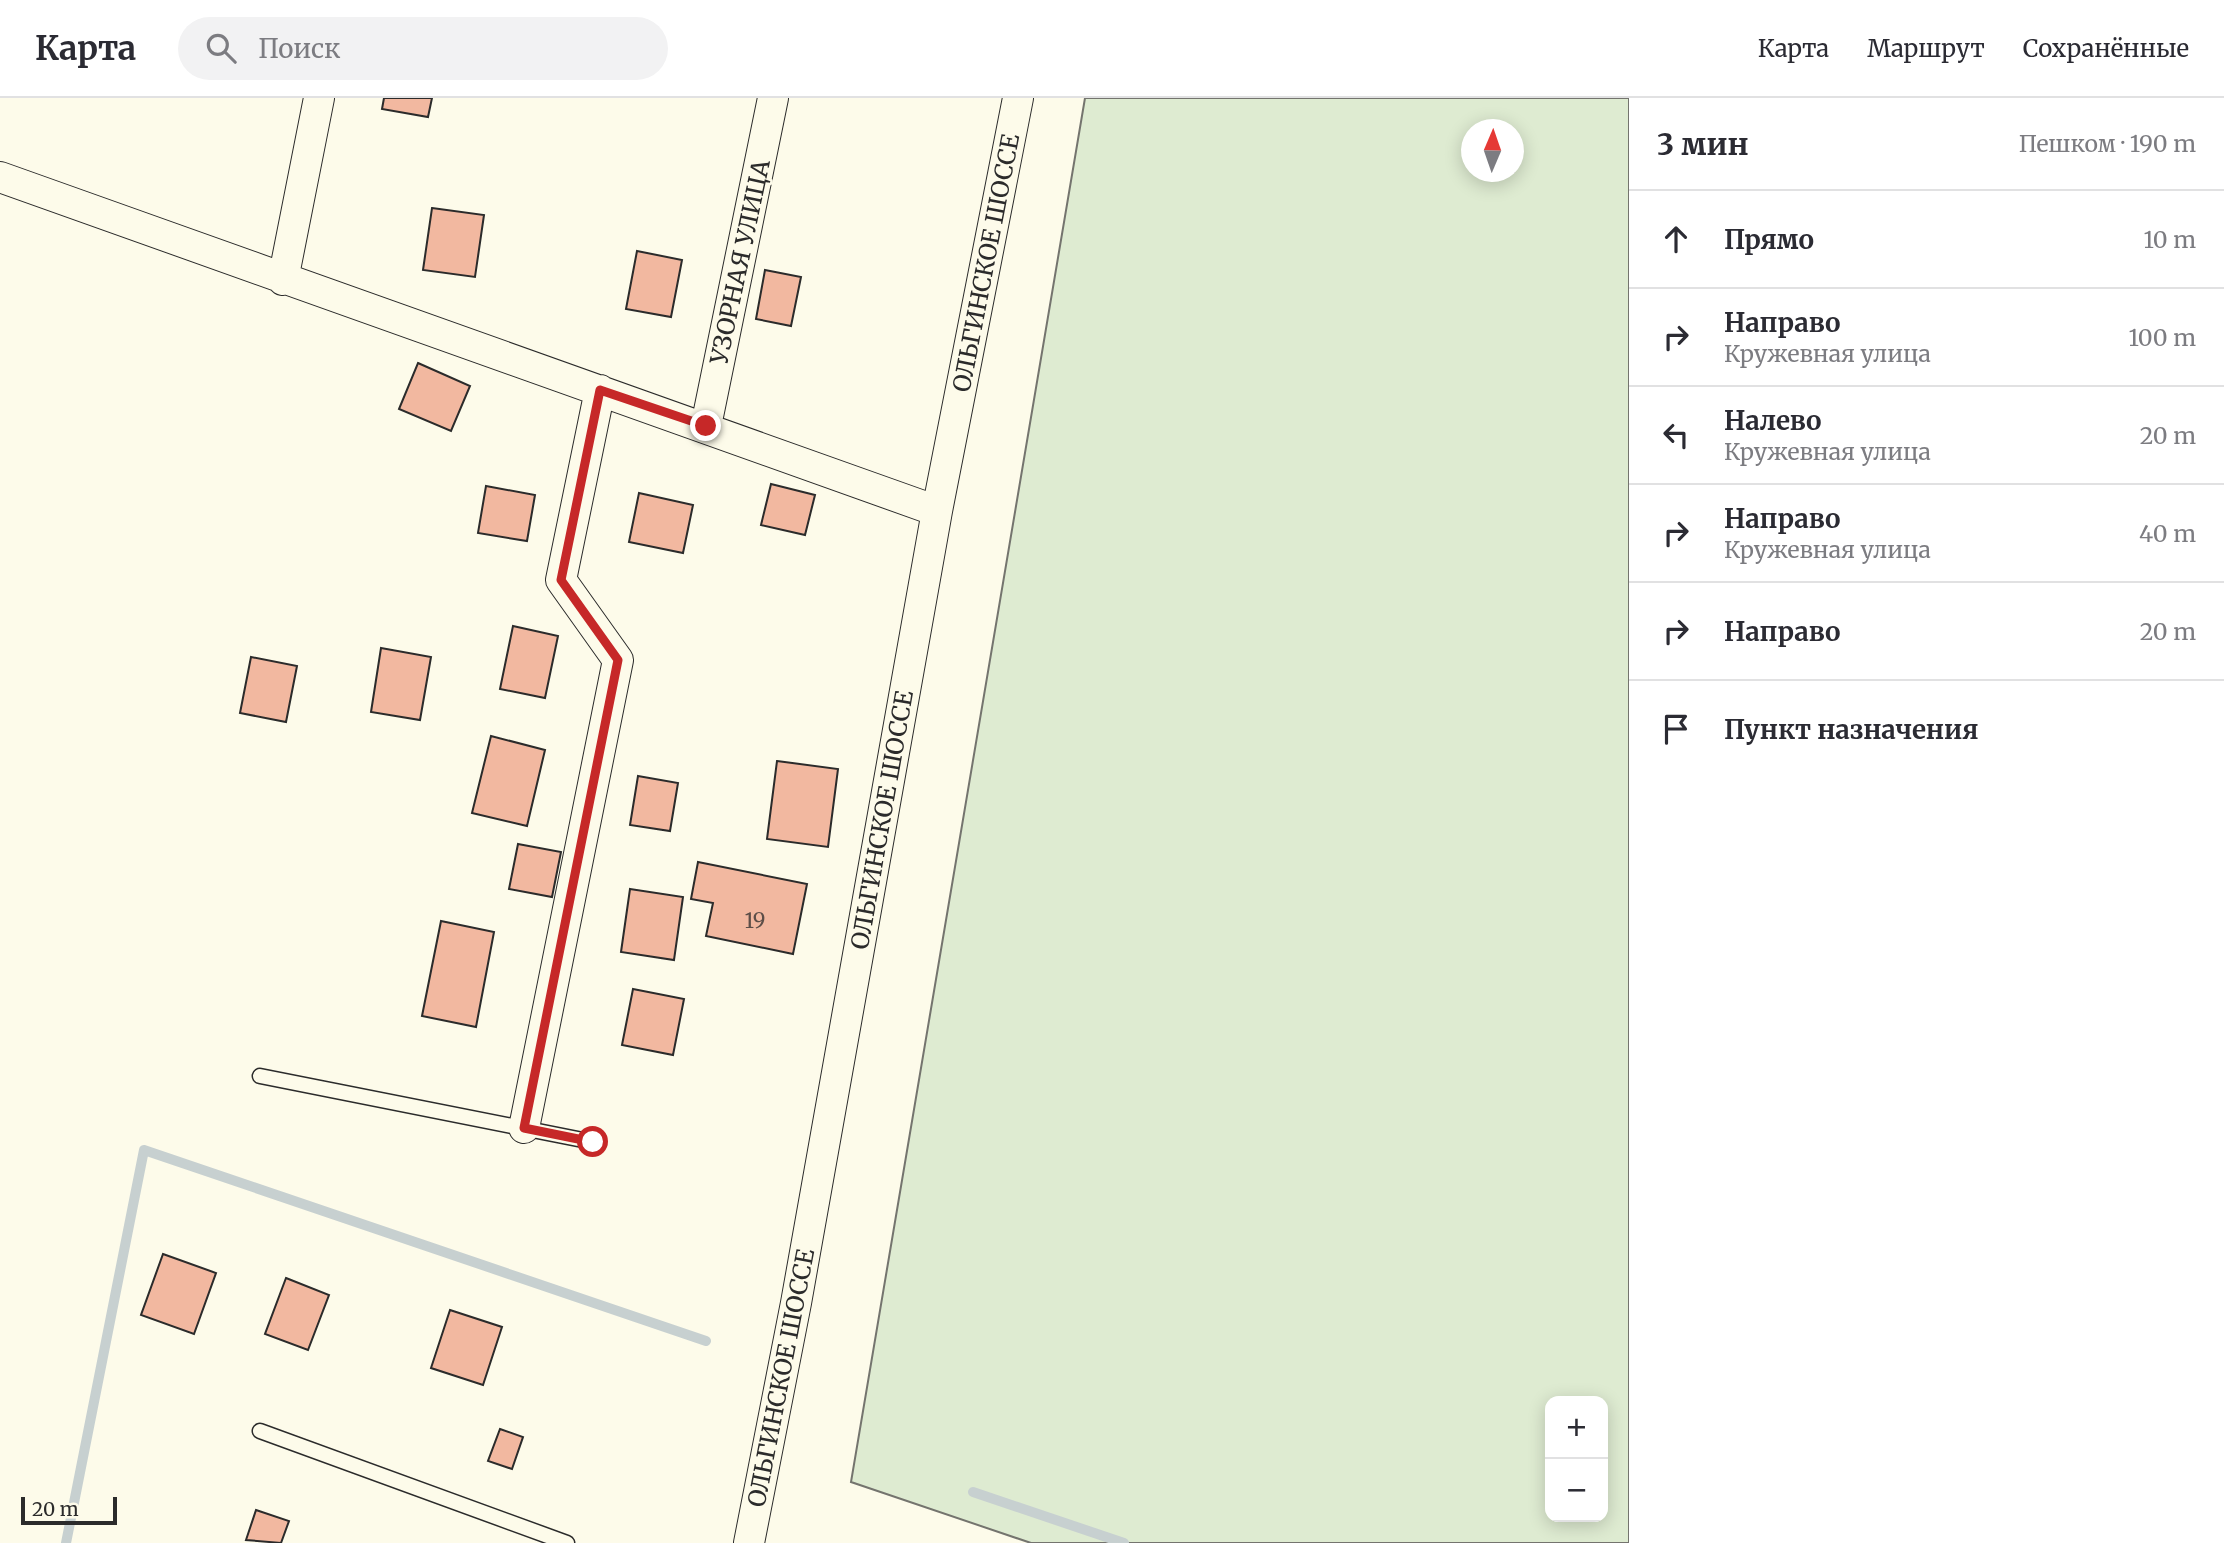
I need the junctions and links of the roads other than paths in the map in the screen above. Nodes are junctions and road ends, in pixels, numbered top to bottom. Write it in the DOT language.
graph roads {
  1 [pos="319,98"];
  2 [pos="773,98"];
  3 [pos="1018,98"];
  4 [pos="0,177"];
  5 [pos="283,280"];
  6 [pos="600,390"];
  7 [pos="706,426"];
  8 [pos="937,511"];
  9 [pos="260,1076"];
  10 [pos="524,1128"];
  11 [pos="593,1142"];
  12 [pos="260,1431"];
  13 [pos="567,1543"];
  14 [pos="749,1543"];
  1 -- 5 [label="street"];
  2 -- 7 [label="street, УЗОРНАЯ УЛИЦА"];
  3 -- 8 [label="street, ОЛЬГИНСКОЕ ШОССЕ"];
  4 -- 5 [label="street"];
  5 -- 6 [label="street"];
  6 -- 7 [label="street"];
  6 -- 10 [label="street"];
  7 -- 8 [label="street"];
  8 -- 14 [label="street, ОЛЬГИНСКОЕ ШОССЕ"];
  9 -- 10 [label="lane"];
  10 -- 11 [label="lane"];
  12 -- 13 [label="lane"];
}
